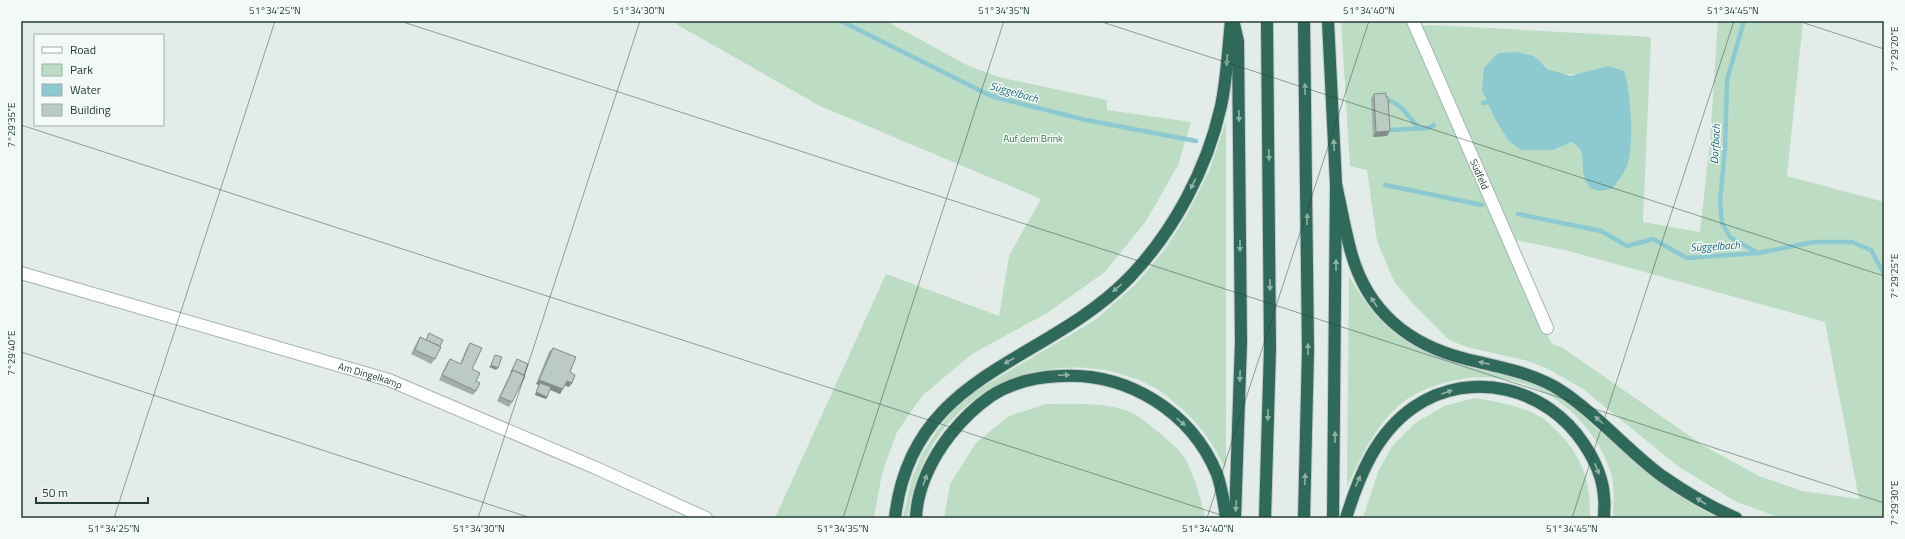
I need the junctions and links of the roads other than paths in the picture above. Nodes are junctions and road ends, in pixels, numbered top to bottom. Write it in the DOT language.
graph roads {
  1 [pos="1233,21"];
  2 [pos="1267,21"];
  3 [pos="1304,21"];
  4 [pos="1328,21"];
  5 [pos="1413,21"];
  6 [pos="1336,184"];
  7 [pos="21,273"];
  8 [pos="1547,328"];
  9 [pos="706,518"];
  10 [pos="895,518"];
  11 [pos="916,518"];
  12 [pos="1226,518"];
  13 [pos="1235,518"];
  14 [pos="1265,518"];
  15 [pos="1304,518"];
  16 [pos="1333,518"];
  17 [pos="1346,518"];
  18 [pos="1604,518"];
  19 [pos="1736,518"];
  1 -- 10 [label="highway, one-way"];
  1 -- 13 [label="highway, one-way"];
  2 -- 14 [label="highway, one-way"];
  15 -- 3 [label="highway, one-way"];
  6 -- 4 [label="highway, one-way"];
  5 -- 8 [label="street, Südfeld"];
  16 -- 6 [label="highway, one-way"];
  19 -- 6 [label="highway, one-way"];
  7 -- 9 [label="street, Am Dingelkamp"];
  11 -- 12 [label="highway, one-way"];
  17 -- 18 [label="highway, one-way"];
}
